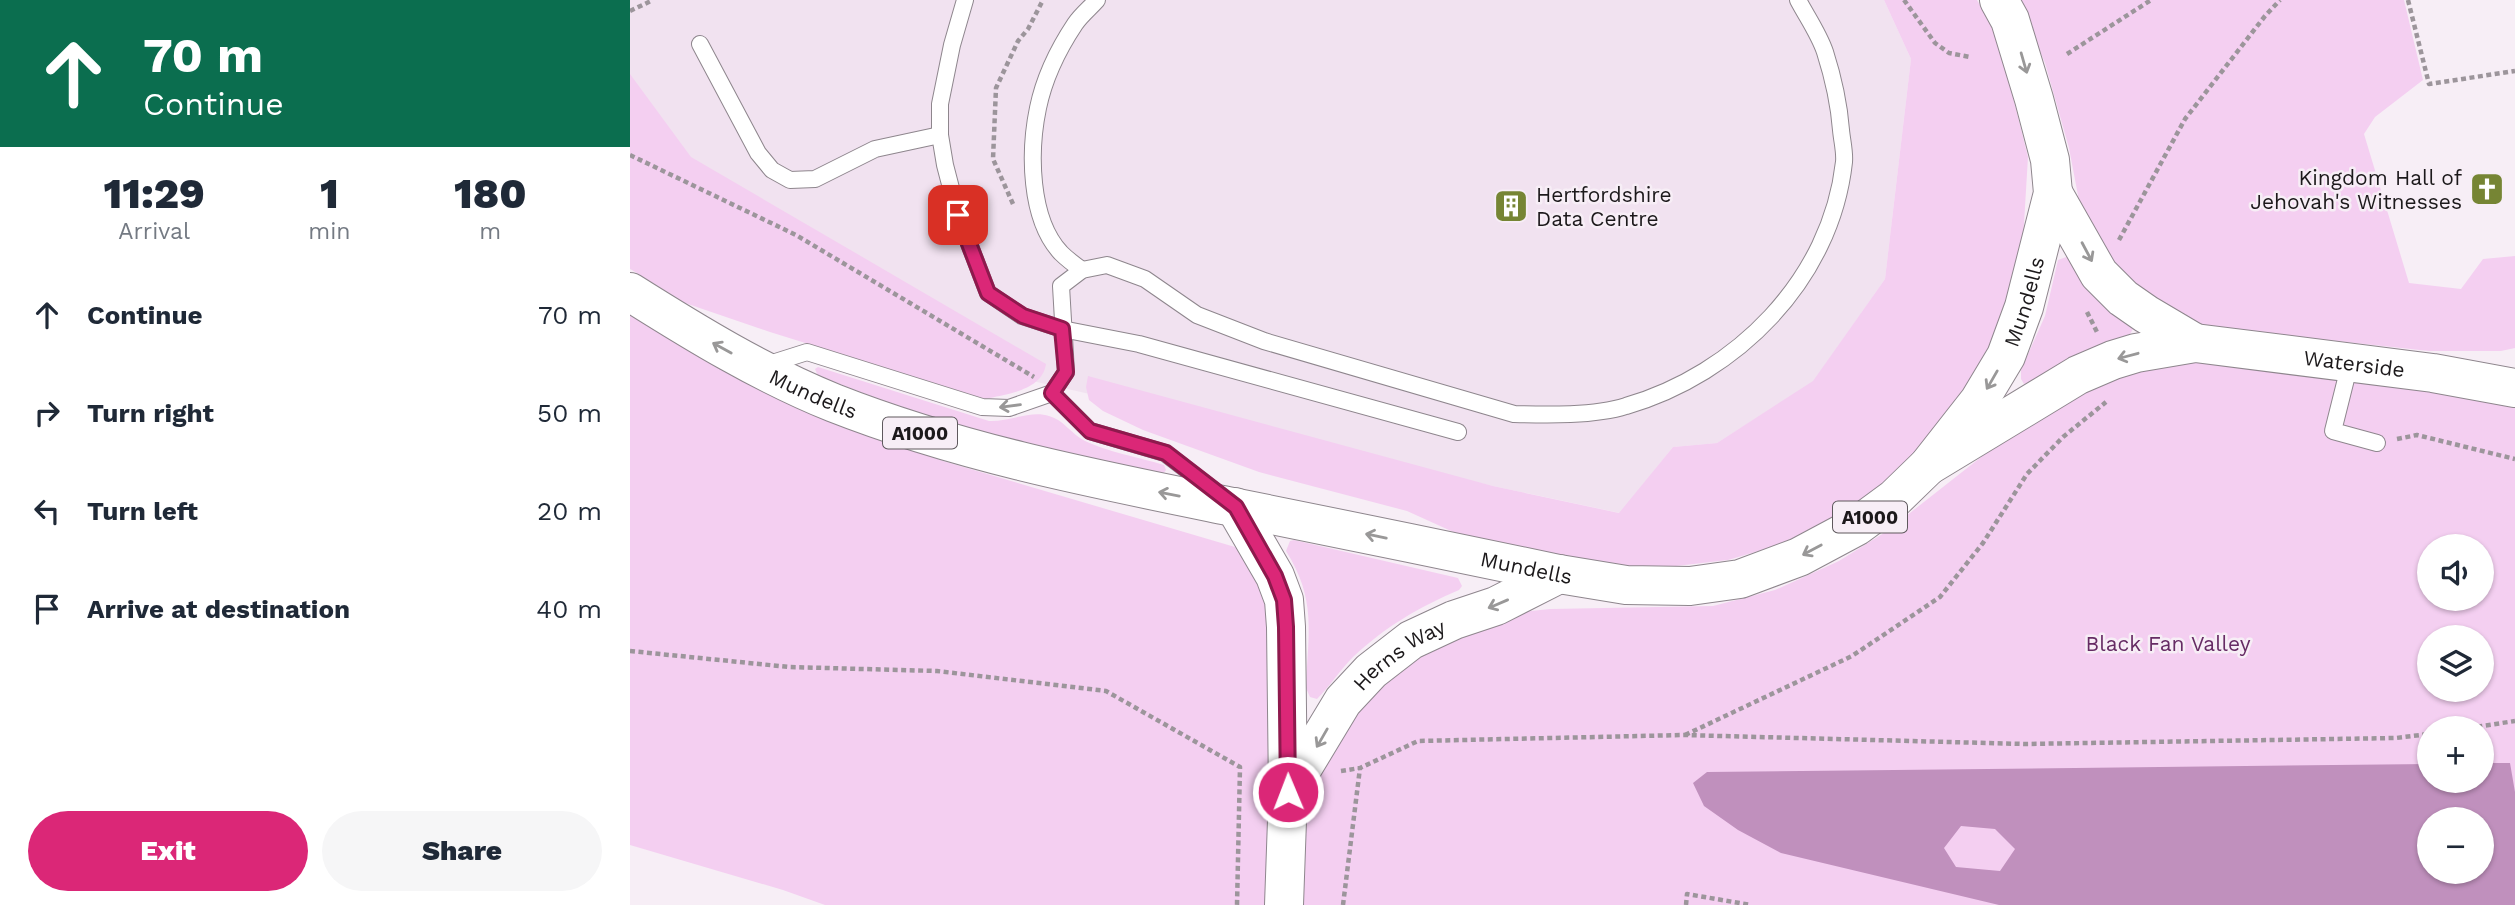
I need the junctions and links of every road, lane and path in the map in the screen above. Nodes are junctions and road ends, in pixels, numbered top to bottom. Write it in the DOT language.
graph roads {
  1 [pos="653,0"];
  2 [pos="965,0"];
  3 [pos="1043,0"];
  4 [pos="1097,0"];
  5 [pos="1798,0"];
  6 [pos="1905,0"];
  7 [pos="1999,0"];
  8 [pos="2151,0"];
  9 [pos="2280,0"];
  10 [pos="2408,0"];
  11 [pos="630,11"];
  12 [pos="700,44"];
  13 [pos="2067,54"];
  14 [pos="1970,57"];
  15 [pos="2515,71"];
  16 [pos="940,135"];
  17 [pos="630,155"];
  18 [pos="2053,193"];
  19 [pos="1015,208"];
  20 [pos="1082,270"];
  21 [pos="2099,274"];
  22 [pos="630,292"];
  23 [pos="1062,329"];
  24 [pos="2195,343"];
  25 [pos="2113,360"];
  26 [pos="2350,363"];
  27 [pos="758,368"];
  28 [pos="2515,388"];
  29 [pos="1052,393"];
  30 [pos="1458,432"];
  31 [pos="2377,443"];
  32 [pos="2515,459"];
  33 [pos="1928,466"];
  34 [pos="1236,507"];
  35 [pos="1559,574"];
  36 [pos="630,651"];
  37 [pos="2515,721"];
  38 [pos="2494,724"];
  39 [pos="1685,735"];
  40 [pos="2417,735"];
  41 [pos="1360,768"];
  42 [pos="1333,772"];
  43 [pos="1288,792"];
  44 [pos="1237,905"];
  45 [pos="1284,905"];
  46 [pos="1343,905"];
  47 [pos="1686,905"];
  48 [pos="1751,905"];
  1 -- 11 [label="path"];
  2 -- 16 [label="lane"];
  3 -- 19 [label="path"];
  4 -- 20 [label="lane"];
  5 -- 20 [label="lane"];
  6 -- 14 [label="path"];
  7 -- 18 [label="main road, Mundells / A1000, one-way"];
  8 -- 13 [label="path"];
  9 -- 21 [label="path"];
  10 -- 15 [label="path"];
  12 -- 16 [label="lane"];
  16 -- 23 [label="lane"];
  17 -- 29 [label="path"];
  18 -- 21 [label="main road, Waterside, one-way"];
  18 -- 33 [label="main road, Mundells / A1000, one-way"];
  20 -- 23 [label="lane"];
  21 -- 24 [label="main road, Waterside"];
  27 -- 22 [label="main road, Mundells / A1000, one-way"];
  23 -- 29 [label="lane"];
  23 -- 30 [label="lane"];
  24 -- 25 [label="main road, Waterside, one-way"];
  24 -- 26 [label="main road, Waterside"];
  25 -- 33 [label="main road, Waterside"];
  25 -- 39 [label="path"];
  26 -- 28 [label="main road, Waterside"];
  26 -- 31 [label="lane"];
  29 -- 27 [label="lane, one-way"];
  34 -- 27 [label="main road, Mundells / A1000, one-way"];
  29 -- 34 [label="lane"];
  31 -- 32 [label="path"];
  33 -- 35 [label="main road, Mundells / A1000, one-way"];
  35 -- 34 [label="main road, Mundells / A1000, one-way"];
  34 -- 43 [label="main road, Herns Way"];
  35 -- 43 [label="main road, Herns Way, one-way"];
  36 -- 44 [label="path"];
  37 -- 38 [label="path"];
  39 -- 40 [label="path"];
  39 -- 41 [label="path"];
  41 -- 42 [label="path"];
  41 -- 46 [label="path"];
  43 -- 45 [label="main road, Herns Way"];
  47 -- 48 [label="path"];
}
